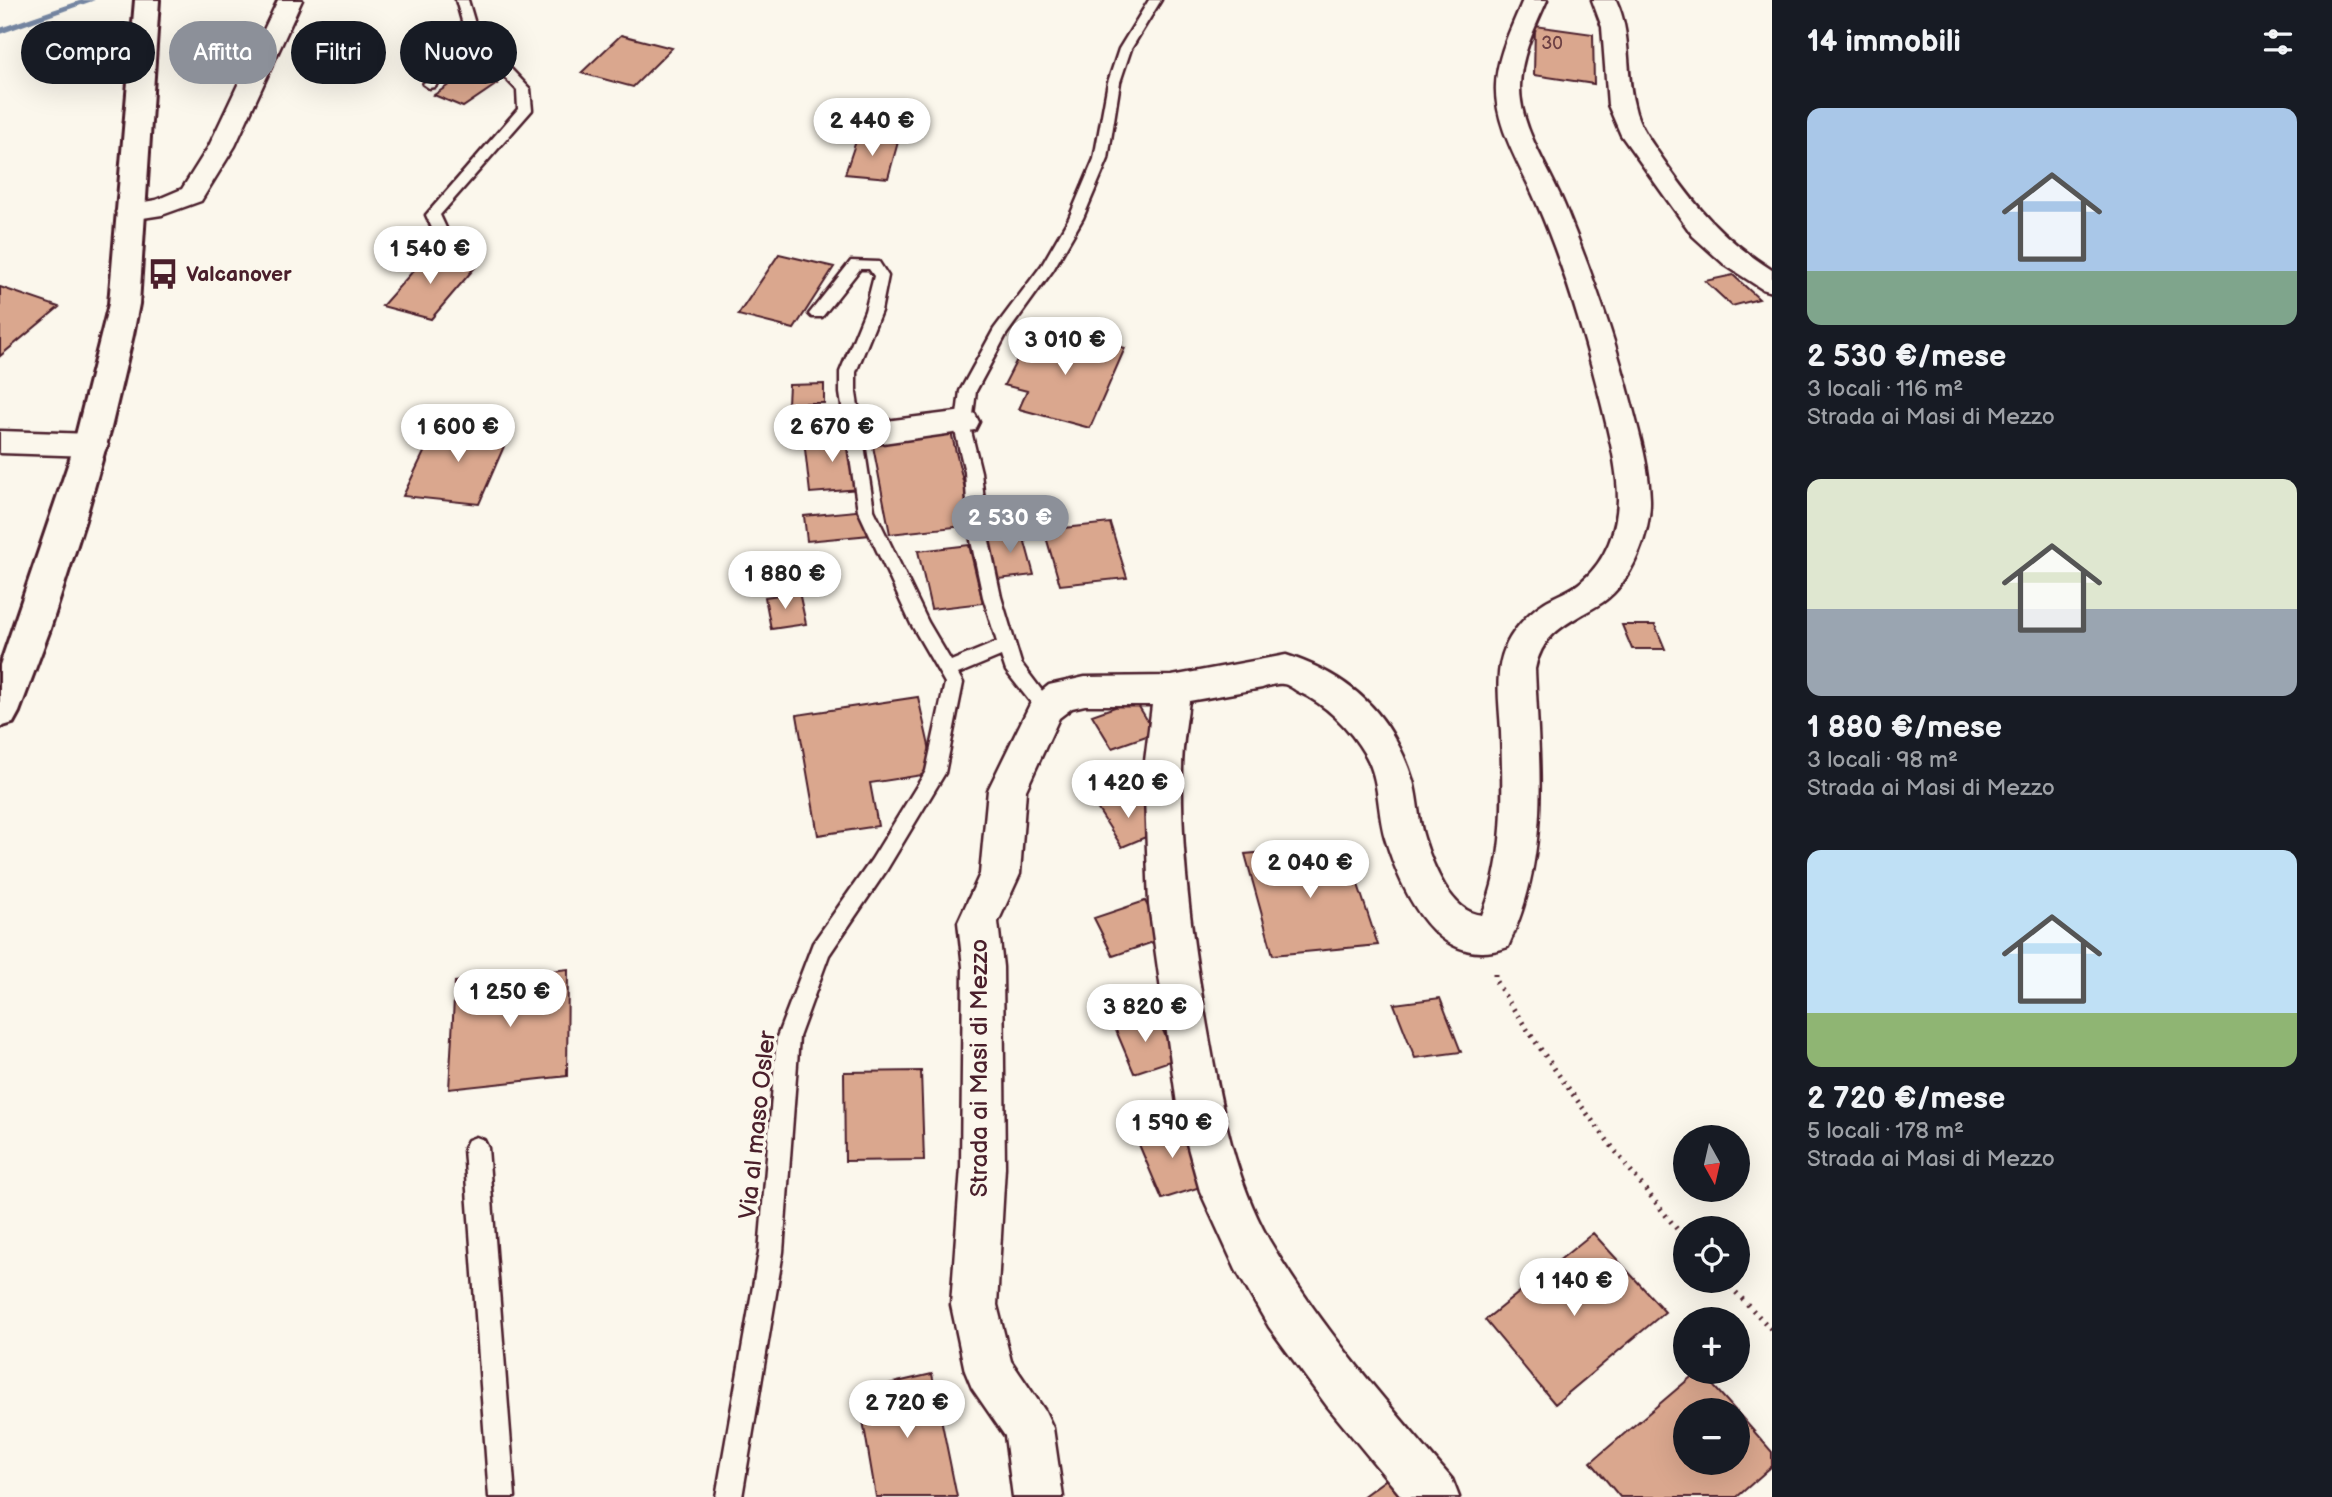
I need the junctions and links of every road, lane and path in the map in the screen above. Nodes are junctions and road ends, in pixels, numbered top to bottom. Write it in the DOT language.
graph roads {
  1 [pos="147,0"];
  2 [pos="290,0"];
  3 [pos="462,0"];
  4 [pos="1154,0"];
  5 [pos="1535,0"];
  6 [pos="1604,0"];
  7 [pos="468,21"];
  8 [pos="517,83"];
  9 [pos="131,212"];
  10 [pos="445,242"];
  11 [pos="1772,283"];
  12 [pos="817,314"];
  13 [pos="964,422"];
  14 [pos="854,436"];
  15 [pos="0,442"];
  16 [pos="92,445"];
  17 [pos="1007,646"];
  18 [pos="947,671"];
  19 [pos="1172,690"];
  20 [pos="1046,708"];
  21 [pos="0,712"];
  22 [pos="1493,934"];
  23 [pos="476,1149"];
  24 [pos="1673,1224"];
  25 [pos="1737,1293"];
  26 [pos="1772,1330"];
  27 [pos="502,1497"];
  28 [pos="729,1497"];
  29 [pos="1038,1497"];
  30 [pos="1434,1497"];
  1 -- 9 [label="main road"];
  2 -- 9 [label="street"];
  3 -- 7 [label="lane"];
  4 -- 13 [label="lane"];
  5 -- 22 [label="street"];
  6 -- 11 [label="street"];
  8 -- 10 [label="lane"];
  9 -- 16 [label="main road"];
  12 -- 14 [label="lane, Via al maso Osler"];
  13 -- 14 [label="street"];
  13 -- 17 [label="lane"];
  14 -- 18 [label="lane, Via al maso Osler"];
  15 -- 16 [label="street"];
  16 -- 21 [label="main road"];
  17 -- 18 [label="lane"];
  17 -- 20 [label="lane"];
  18 -- 28 [label="lane, Via al maso Osler"];
  19 -- 20 [label="street"];
  19 -- 22 [label="street"];
  19 -- 30 [label="street"];
  20 -- 29 [label="street, Strada ai Masi di Mezzo"];
  22 -- 24 [label="path"];
  23 -- 27 [label="lane"];
  25 -- 26 [label="path"];
}
